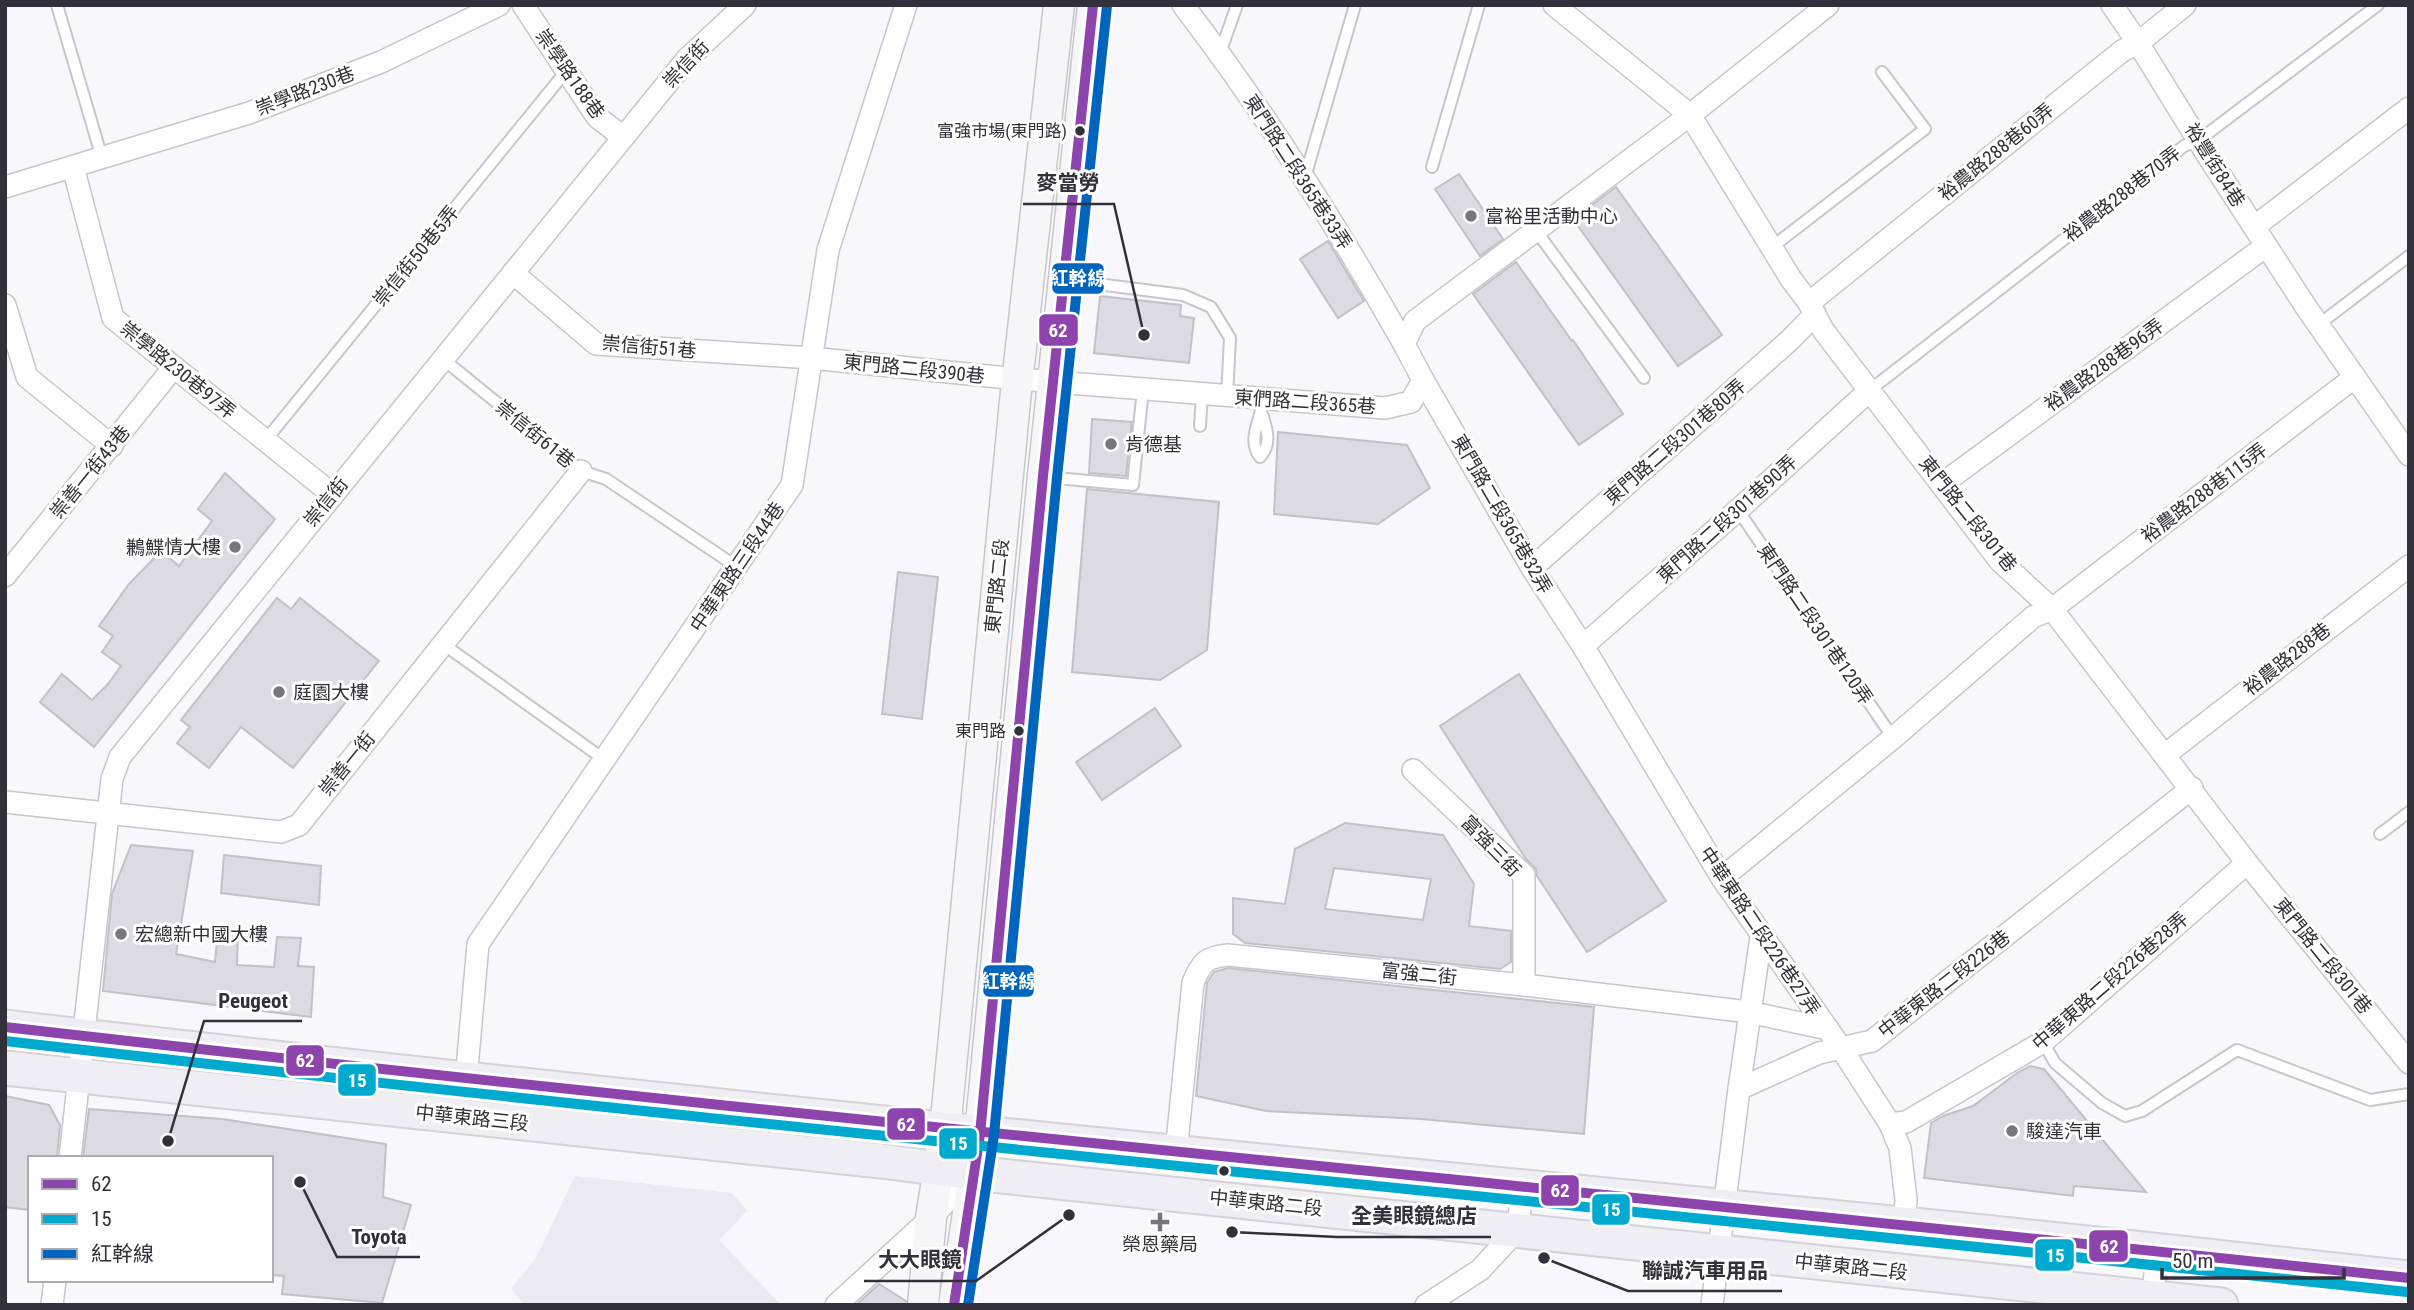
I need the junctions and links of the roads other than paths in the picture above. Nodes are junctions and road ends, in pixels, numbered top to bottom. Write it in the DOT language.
graph roads {
  1 [pos="57,5"];
  2 [pos="499,5"];
  3 [pos="523,5"];
  4 [pos="745,5"];
  5 [pos="906,5"];
  6 [pos="1059,5"];
  7 [pos="1093,5"];
  8 [pos="1183,5"];
  9 [pos="1237,5"];
  10 [pos="1354,5"];
  11 [pos="1479,5"];
  12 [pos="1554,5"];
  13 [pos="1828,5"];
  14 [pos="2112,5"];
  15 [pos="2185,5"];
  16 [pos="2378,5"];
  17 [pos="2138,43"];
  18 [pos="1220,53"];
  19 [pos="567,70"];
  20 [pos="1882,72"];
  21 [pos="2409,108"];
  22 [pos="1690,115"];
  23 [pos="623,137"];
  24 [pos="2199,140"];
  25 [pos="102,158"];
  26 [pos="73,167"];
  27 [pos="1432,167"];
  28 [pos="1305,178"];
  29 [pos="5,187"];
  30 [pos="2254,227"];
  31 [pos="1537,232"];
  32 [pos="2266,246"];
  33 [pos="1772,247"];
  34 [pos="2409,256"];
  35 [pos="513,273"];
  36 [pos="1064,280"];
  37 [pos="5,305"];
  38 [pos="1812,309"];
  39 [pos="2318,325"];
  40 [pos="1404,344"];
  41 [pos="811,358"];
  42 [pos="443,359"];
  43 [pos="174,368"];
  44 [pos="2355,377"];
  45 [pos="1644,378"];
  46 [pos="1018,379"];
  47 [pos="1423,380"];
  48 [pos="1053,382"];
  49 [pos="1143,389"];
  50 [pos="1870,390"];
  51 [pos="1202,394"];
  52 [pos="1227,396"];
  53 [pos="1200,426"];
  54 [pos="265,441"];
  55 [pos="112,446"];
  56 [pos="2409,455"];
  57 [pos="581,471"];
  58 [pos="1043,476"];
  59 [pos="1942,484"];
  60 [pos="332,494"];
  61 [pos="1738,510"];
  62 [pos="2409,566"];
  63 [pos="737,567"];
  64 [pos="1532,568"];
  65 [pos="6,573"];
  66 [pos="2052,609"];
  67 [pos="443,644"];
  68 [pos="1583,646"];
  69 [pos="1893,738"];
  70 [pos="2165,754"];
  71 [pos="605,760"];
  72 [pos="1413,770"];
  73 [pos="2192,788"];
  74 [pos="5,802"];
  75 [pos="2409,812"];
  76 [pos="108,814"];
  77 [pos="2381,834"];
  78 [pos="2248,863"];
  79 [pos="1722,878"];
  80 [pos="1761,937"];
  81 [pos="1524,985"];
  82 [pos="1749,1012"];
  83 [pos="5,1027"];
  84 [pos="1828,1029"];
  85 [pos="85,1036"];
  86 [pos="2043,1042"];
  87 [pos="1841,1048"];
  88 [pos="2409,1063"];
  89 [pos="5,1068"];
  90 [pos="80,1076"];
  91 [pos="466,1080"];
  92 [pos="1739,1088"];
  93 [pos="2409,1094"];
  94 [pos="1890,1124"];
  95 [pos="944,1130"];
  96 [pos="980,1134"];
  97 [pos="1176,1153"];
  98 [pos="70,1156"];
  99 [pos="938,1167"];
  100 [pos="973,1173"];
  101 [pos="1522,1188"];
  102 [pos="1726,1208"];
  103 [pos="931,1218"];
  104 [pos="1904,1224"];
  105 [pos="1517,1229"];
  106 [pos="2157,1251"];
  107 [pos="1717,1253"];
  108 [pos="2409,1278"];
  109 [pos="55,1282"];
  110 [pos="2153,1302"];
  111 [pos="51,1305"];
  112 [pos="836,1305"];
  113 [pos="923,1305"];
  114 [pos="954,1305"];
  115 [pos="1426,1305"];
  116 [pos="1712,1305"];
  117 [pos="2221,1305"];
  1 -- 25 [label="lane"];
  2 -- 25 [label="street, 崇學路230巷"];
  3 -- 19 [label="street, 崇學路188巷"];
  4 -- 23 [label="street, 崇信街"];
  5 -- 41 [label="street, 中華東路三段44巷"];
  6 -- 46 [label="main road, 東門路二段"];
  7 -- 36 [label="main road, 東門路二段"];
  8 -- 18 [label="street, 東門路二段365巷33弄"];
  9 -- 18 [label="lane"];
  10 -- 28 [label="lane"];
  11 -- 27 [label="lane"];
  12 -- 22 [label="street, 東門路二段301巷"];
  13 -- 22 [label="street"];
  14 -- 17 [label="street, 裕豐街84巷"];
  15 -- 17 [label="street, 裕農路288巷60弄"];
  16 -- 24 [label="lane, 裕農路288巷70弄"];
  17 -- 24 [label="street, 裕豐街84巷"];
  17 -- 38 [label="street, 裕農路288巷60弄"];
  18 -- 28 [label="street, 東門路二段365巷33弄"];
  19 -- 23 [label="street, 崇學路188巷"];
  19 -- 54 [label="lane, 崇信街50巷5弄"];
  20 -- 33 [label="lane"];
  21 -- 30 [label="street"];
  22 -- 31 [label="street"];
  22 -- 33 [label="street, 東門路二段301巷"];
  23 -- 35 [label="street, 崇信街"];
  24 -- 30 [label="street, 裕豐街84巷"];
  24 -- 50 [label="lane, 裕農路288巷70弄"];
  25 -- 26 [label="street, 崇學路230巷"];
  26 -- 29 [label="street, 崇學路230巷"];
  26 -- 43 [label="street, 崇學路230巷97弄"];
  28 -- 40 [label="street, 東門路二段365巷33弄"];
  30 -- 32 [label="street, 裕豐街84巷"];
  31 -- 40 [label="street"];
  31 -- 45 [label="lane"];
  32 -- 39 [label="street, 裕豐街84巷"];
  32 -- 59 [label="street, 裕農路288巷96弄"];
  33 -- 38 [label="street, 東門路二段301巷"];
  34 -- 39 [label="lane"];
  35 -- 41 [label="street, 崇信街51巷"];
  35 -- 42 [label="street, 崇信街"];
  36 -- 48 [label="main road, 東門路二段"];
  36 -- 52 [label="lane"];
  37 -- 55 [label="street"];
  38 -- 50 [label="street, 東門路二段301巷"];
  38 -- 64 [label="street, 東門路二段301巷80弄"];
  39 -- 44 [label="street, 裕豐街84巷"];
  40 -- 47 [label="street"];
  41 -- 46 [label="street, 東門路二段390巷"];
  41 -- 63 [label="street, 中華東路三段44巷"];
  42 -- 57 [label="lane, 崇信街61巷"];
  42 -- 60 [label="street, 崇信街"];
  43 -- 54 [label="street, 崇學路230巷97弄"];
  43 -- 55 [label="street, 崇善一街43巷"];
  44 -- 56 [label="street, 裕豐街84巷"];
  44 -- 66 [label="street, 裕農路288巷115弄"];
  46 -- 48 [label="street, 東們路二段365巷"];
  46 -- 95 [label="main road, 東門路二段"];
  47 -- 52 [label="street, 東們路二段365巷"];
  47 -- 64 [label="street, 東門路二段365巷32弄"];
  48 -- 49 [label="street, 東們路二段365巷"];
  48 -- 58 [label="main road, 東門路二段"];
  49 -- 51 [label="street, 東們路二段365巷"];
  49 -- 58 [label="lane"];
  50 -- 59 [label="street, 東門路二段301巷"];
  50 -- 61 [label="street, 東門路二段301巷90弄"];
  51 -- 52 [label="street, 東們路二段365巷"];
  51 -- 53 [label="lane"];
  54 -- 60 [label="street, 崇學路230巷97弄"];
  55 -- 65 [label="street, 崇善一街43巷"];
  57 -- 63 [label="lane, 崇信街61巷"];
  57 -- 67 [label="street, 崇善一街"];
  58 -- 96 [label="main road, 東門路二段"];
  59 -- 66 [label="street, 東門路二段301巷"];
  60 -- 76 [label="street, 崇信街"];
  61 -- 68 [label="street, 東門路二段301巷90弄"];
  61 -- 69 [label="lane, 東門路二段301巷120弄"];
  62 -- 70 [label="street, 裕農路288巷"];
  63 -- 71 [label="street, 中華東路三段44巷"];
  64 -- 68 [label="street, 東門路二段365巷32弄"];
  66 -- 69 [label="street"];
  66 -- 70 [label="street, 東門路二段301巷"];
  67 -- 71 [label="lane"];
  67 -- 76 [label="street, 崇善一街"];
  68 -- 79 [label="street, 中華東路二段226巷27弄"];
  69 -- 79 [label="street"];
  70 -- 73 [label="street, 東門路二段301巷"];
  71 -- 91 [label="street, 中華東路三段44巷"];
  72 -- 81 [label="street, 富強三街"];
  73 -- 78 [label="street, 東門路二段301巷"];
  73 -- 87 [label="street, 中華東路二段226巷"];
  74 -- 76 [label="street, 崇善一街"];
  75 -- 77 [label="lane"];
  76 -- 85 [label="street, 崇信街"];
  78 -- 86 [label="street, 中華東路二段226巷28弄"];
  78 -- 88 [label="street, 東門路二段301巷"];
  79 -- 80 [label="street, 中華東路二段226巷27弄"];
  80 -- 82 [label="street"];
  80 -- 84 [label="street, 中華東路二段226巷27弄"];
  81 -- 82 [label="street, 富強二街"];
  81 -- 97 [label="street, 富強二街"];
  82 -- 84 [label="street, 富強二街"];
  82 -- 92 [label="street"];
  83 -- 85 [label="main road, 中華東路三段"];
  84 -- 87 [label="street, 中華東路二段226巷27弄"];
  85 -- 90 [label="street, 崇信街"];
  85 -- 91 [label="main road, 中華東路三段"];
  86 -- 93 [label="lane"];
  86 -- 94 [label="street, 中華東路二段226巷28弄"];
  87 -- 92 [label="street, 中華東路二段226巷"];
  87 -- 94 [label="street, 中華東路二段226巷27弄"];
  89 -- 90 [label="main road, 中華東路三段"];
  90 -- 98 [label="street, 崇信街"];
  90 -- 99 [label="main road, 中華東路三段"];
  91 -- 95 [label="main road, 中華東路三段"];
  92 -- 102 [label="street"];
  94 -- 104 [label="street, 中華東路二段226巷27弄"];
  95 -- 96 [label="main road, 中華東路三段"];
  95 -- 99 [label="main road, 東門路二段"];
  96 -- 97 [label="main road"];
  96 -- 100 [label="main road, 東門路二段"];
  97 -- 101 [label="main road"];
  99 -- 100 [label="main road, 中華東路二段"];
  99 -- 103 [label="main road, 東門路二段"];
  100 -- 103 [label="street"];
  100 -- 105 [label="main road, 中華東路二段"];
  100 -- 114 [label="main road, 東門路二段"];
  101 -- 102 [label="main road"];
  101 -- 105 [label="street"];
  102 -- 104 [label="main road"];
  102 -- 107 [label="street"];
  103 -- 112 [label="street"];
  103 -- 113 [label="main road, 東門路二段"];
  104 -- 106 [label="main road"];
  105 -- 107 [label="main road, 中華東路二段"];
  105 -- 115 [label="street"];
  106 -- 108 [label="main road"];
  106 -- 110 [label="street"];
  107 -- 110 [label="main road, 中華東路二段"];
  107 -- 116 [label="street"];
  109 -- 111 [label="street"];
  110 -- 117 [label="main road, 中華東路二段"];
}
